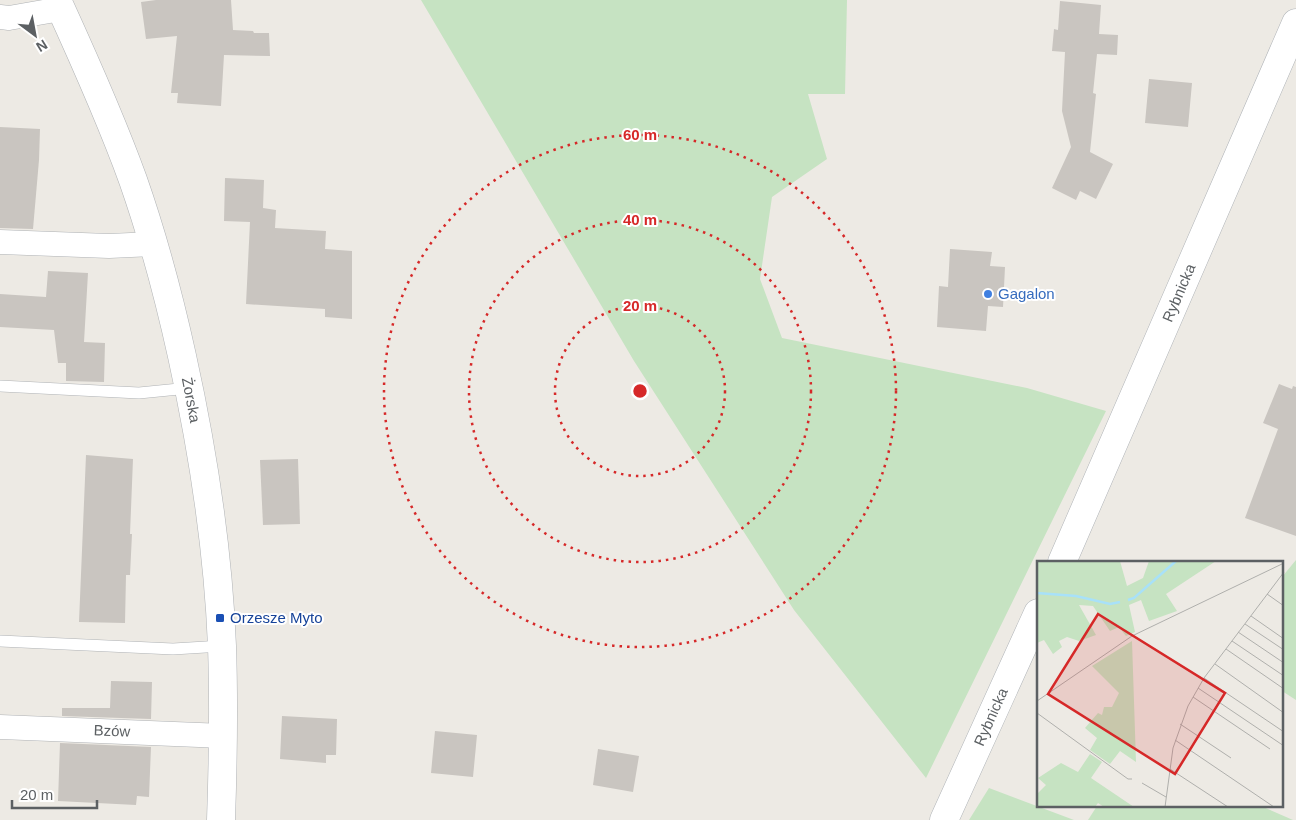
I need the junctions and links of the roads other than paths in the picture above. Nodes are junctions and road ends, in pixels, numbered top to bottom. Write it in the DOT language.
graph roads {
  1 [pos="59,5"];
  2 [pos="0,17"];
  3 [pos="1296,23"];
  4 [pos="0,242"];
  5 [pos="153,244"];
  6 [pos="0,386"];
  7 [pos="189,388"];
  8 [pos="1062,561"];
  9 [pos="1037,615"];
  10 [pos="0,641"];
  11 [pos="222,646"];
  12 [pos="0,727"];
  13 [pos="224,736"];
  14 [pos="221,820"];
  15 [pos="944,820"];
  1 -- 2 [label="street"];
  1 -- 5 [label="street, Żorska"];
  3 -- 8 [label="street, Rybnicka"];
  4 -- 5 [label="street"];
  5 -- 7 [label="street, Żorska"];
  6 -- 7 [label="lane"];
  7 -- 11 [label="street, Żorska"];
  9 -- 15 [label="street, Rybnicka"];
  10 -- 11 [label="lane"];
  11 -- 13 [label="street, Żorska"];
  12 -- 13 [label="street, Bzów"];
  13 -- 14 [label="street, Żorska"];
}
